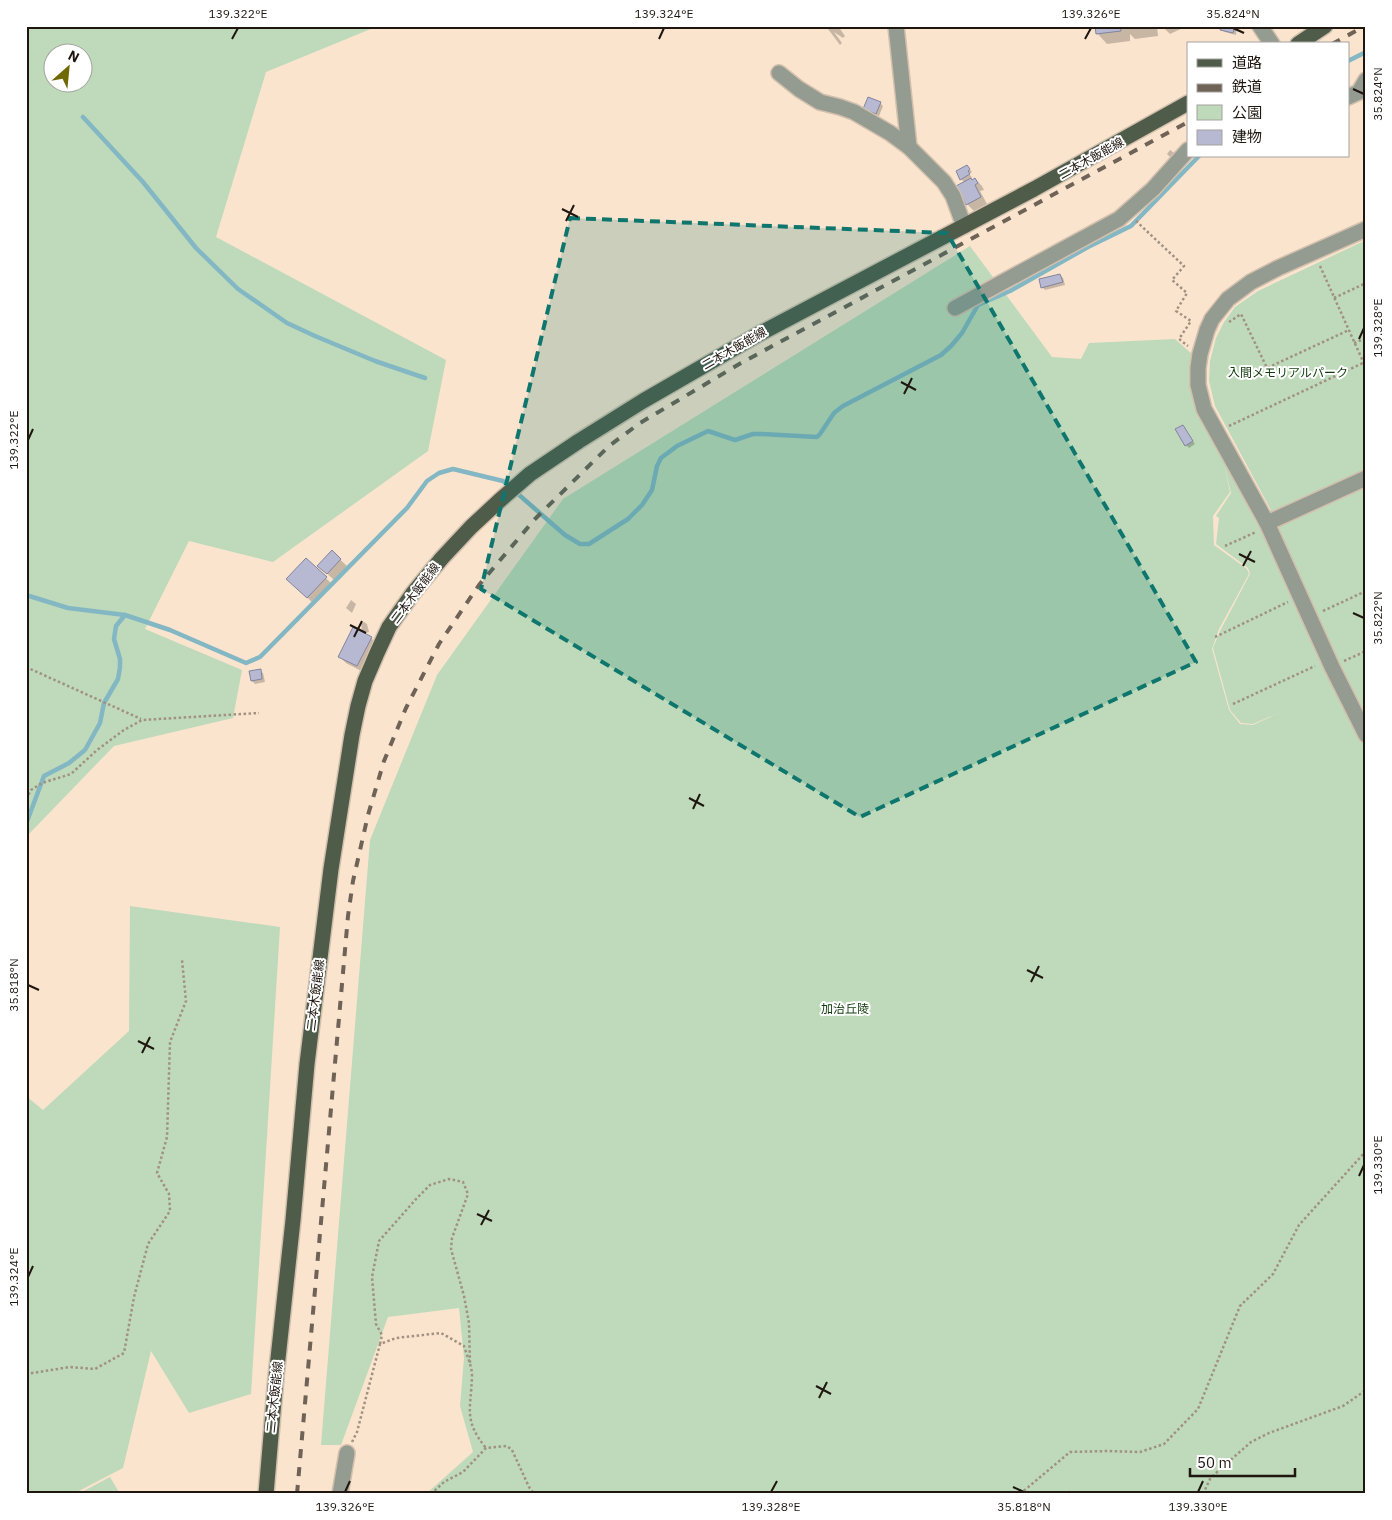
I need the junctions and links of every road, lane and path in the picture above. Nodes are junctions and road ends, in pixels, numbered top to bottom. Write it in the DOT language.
graph roads {
  1 [pos="896,26"];
  2 [pos="1260,26"];
  3 [pos="1325,26"];
  4 [pos="1271,42"];
  5 [pos="1301,42"];
  6 [pos="779,73"];
  7 [pos="1366,79"];
  8 [pos="1350,85"];
  9 [pos="1350,96"];
  10 [pos="1187,104"];
  11 [pos="909,147"];
  12 [pos="1187,151"];
  13 [pos="964,226"];
  14 [pos="1141,226"];
  15 [pos="1366,229"];
  16 [pos="1314,253"];
  17 [pos="1366,283"];
  18 [pos="1334,298"];
  19 [pos="955,308"];
  20 [pos="1224,318"];
  21 [pos="1349,330"];
  22 [pos="1179,339"];
  23 [pos="1354,343"];
  24 [pos="1366,343"];
  25 [pos="1363,363"];
  26 [pos="1366,368"];
  27 [pos="1224,428"];
  28 [pos="1366,478"];
  29 [pos="1268,524"];
  30 [pos="1225,546"];
  31 [pos="1366,591"];
  32 [pos="1301,596"];
  33 [pos="1310,617"];
  34 [pos="1215,637"];
  35 [pos="1366,651"];
  36 [pos="1331,663"];
  37 [pos="26,667"];
  38 [pos="1233,704"];
  39 [pos="259,713"];
  40 [pos="142,720"];
  41 [pos="1366,735"];
  42 [pos="26,799"];
  43 [pos="182,960"];
  44 [pos="1366,1151"];
  45 [pos="380,1344"];
  46 [pos="470,1364"];
  47 [pos="26,1374"];
  48 [pos="1366,1390"];
  49 [pos="486,1448"];
  50 [pos="347,1453"];
  51 [pos="266,1494"];
  52 [pos="340,1494"];
  53 [pos="431,1494"];
  54 [pos="534,1494"];
  55 [pos="1020,1494"];
  56 [pos="1054,1494"];
  57 [pos="1079,1494"];
  58 [pos="1203,1494"];
  1 -- 11 [label="street"];
  2 -- 4 [label="street"];
  3 -- 5 [label="main road"];
  6 -- 11 [label="street"];
  7 -- 8 [label="street"];
  7 -- 9 [label="street"];
  10 -- 13 [label="main road, 二本木飯能線"];
  11 -- 13 [label="street"];
  12 -- 19 [label="street"];
  13 -- 51 [label="main road, 二本木飯能線"];
  14 -- 22 [label="path"];
  15 -- 16 [label="street"];
  16 -- 18 [label="path"];
  16 -- 29 [label="street"];
  17 -- 18 [label="path"];
  18 -- 21 [label="path"];
  20 -- 21 [label="path"];
  21 -- 23 [label="path"];
  23 -- 24 [label="path"];
  23 -- 25 [label="path"];
  25 -- 26 [label="path"];
  25 -- 27 [label="path"];
  28 -- 29 [label="street"];
  29 -- 30 [label="path"];
  29 -- 32 [label="street"];
  31 -- 33 [label="path"];
  32 -- 33 [label="street"];
  32 -- 34 [label="path"];
  33 -- 36 [label="street"];
  35 -- 36 [label="path"];
  36 -- 38 [label="path"];
  36 -- 41 [label="street"];
  37 -- 40 [label="path"];
  39 -- 40 [label="path"];
  40 -- 42 [label="path"];
  43 -- 47 [label="path"];
  44 -- 55 [label="path"];
  45 -- 46 [label="path"];
  45 -- 46 [label="path"];
  45 -- 50 [label="path"];
  46 -- 49 [label="path"];
  48 -- 58 [label="path"];
  49 -- 53 [label="path"];
  49 -- 54 [label="path"];
  50 -- 52 [label="street"];
  56 -- 57 [label="path"];
}
